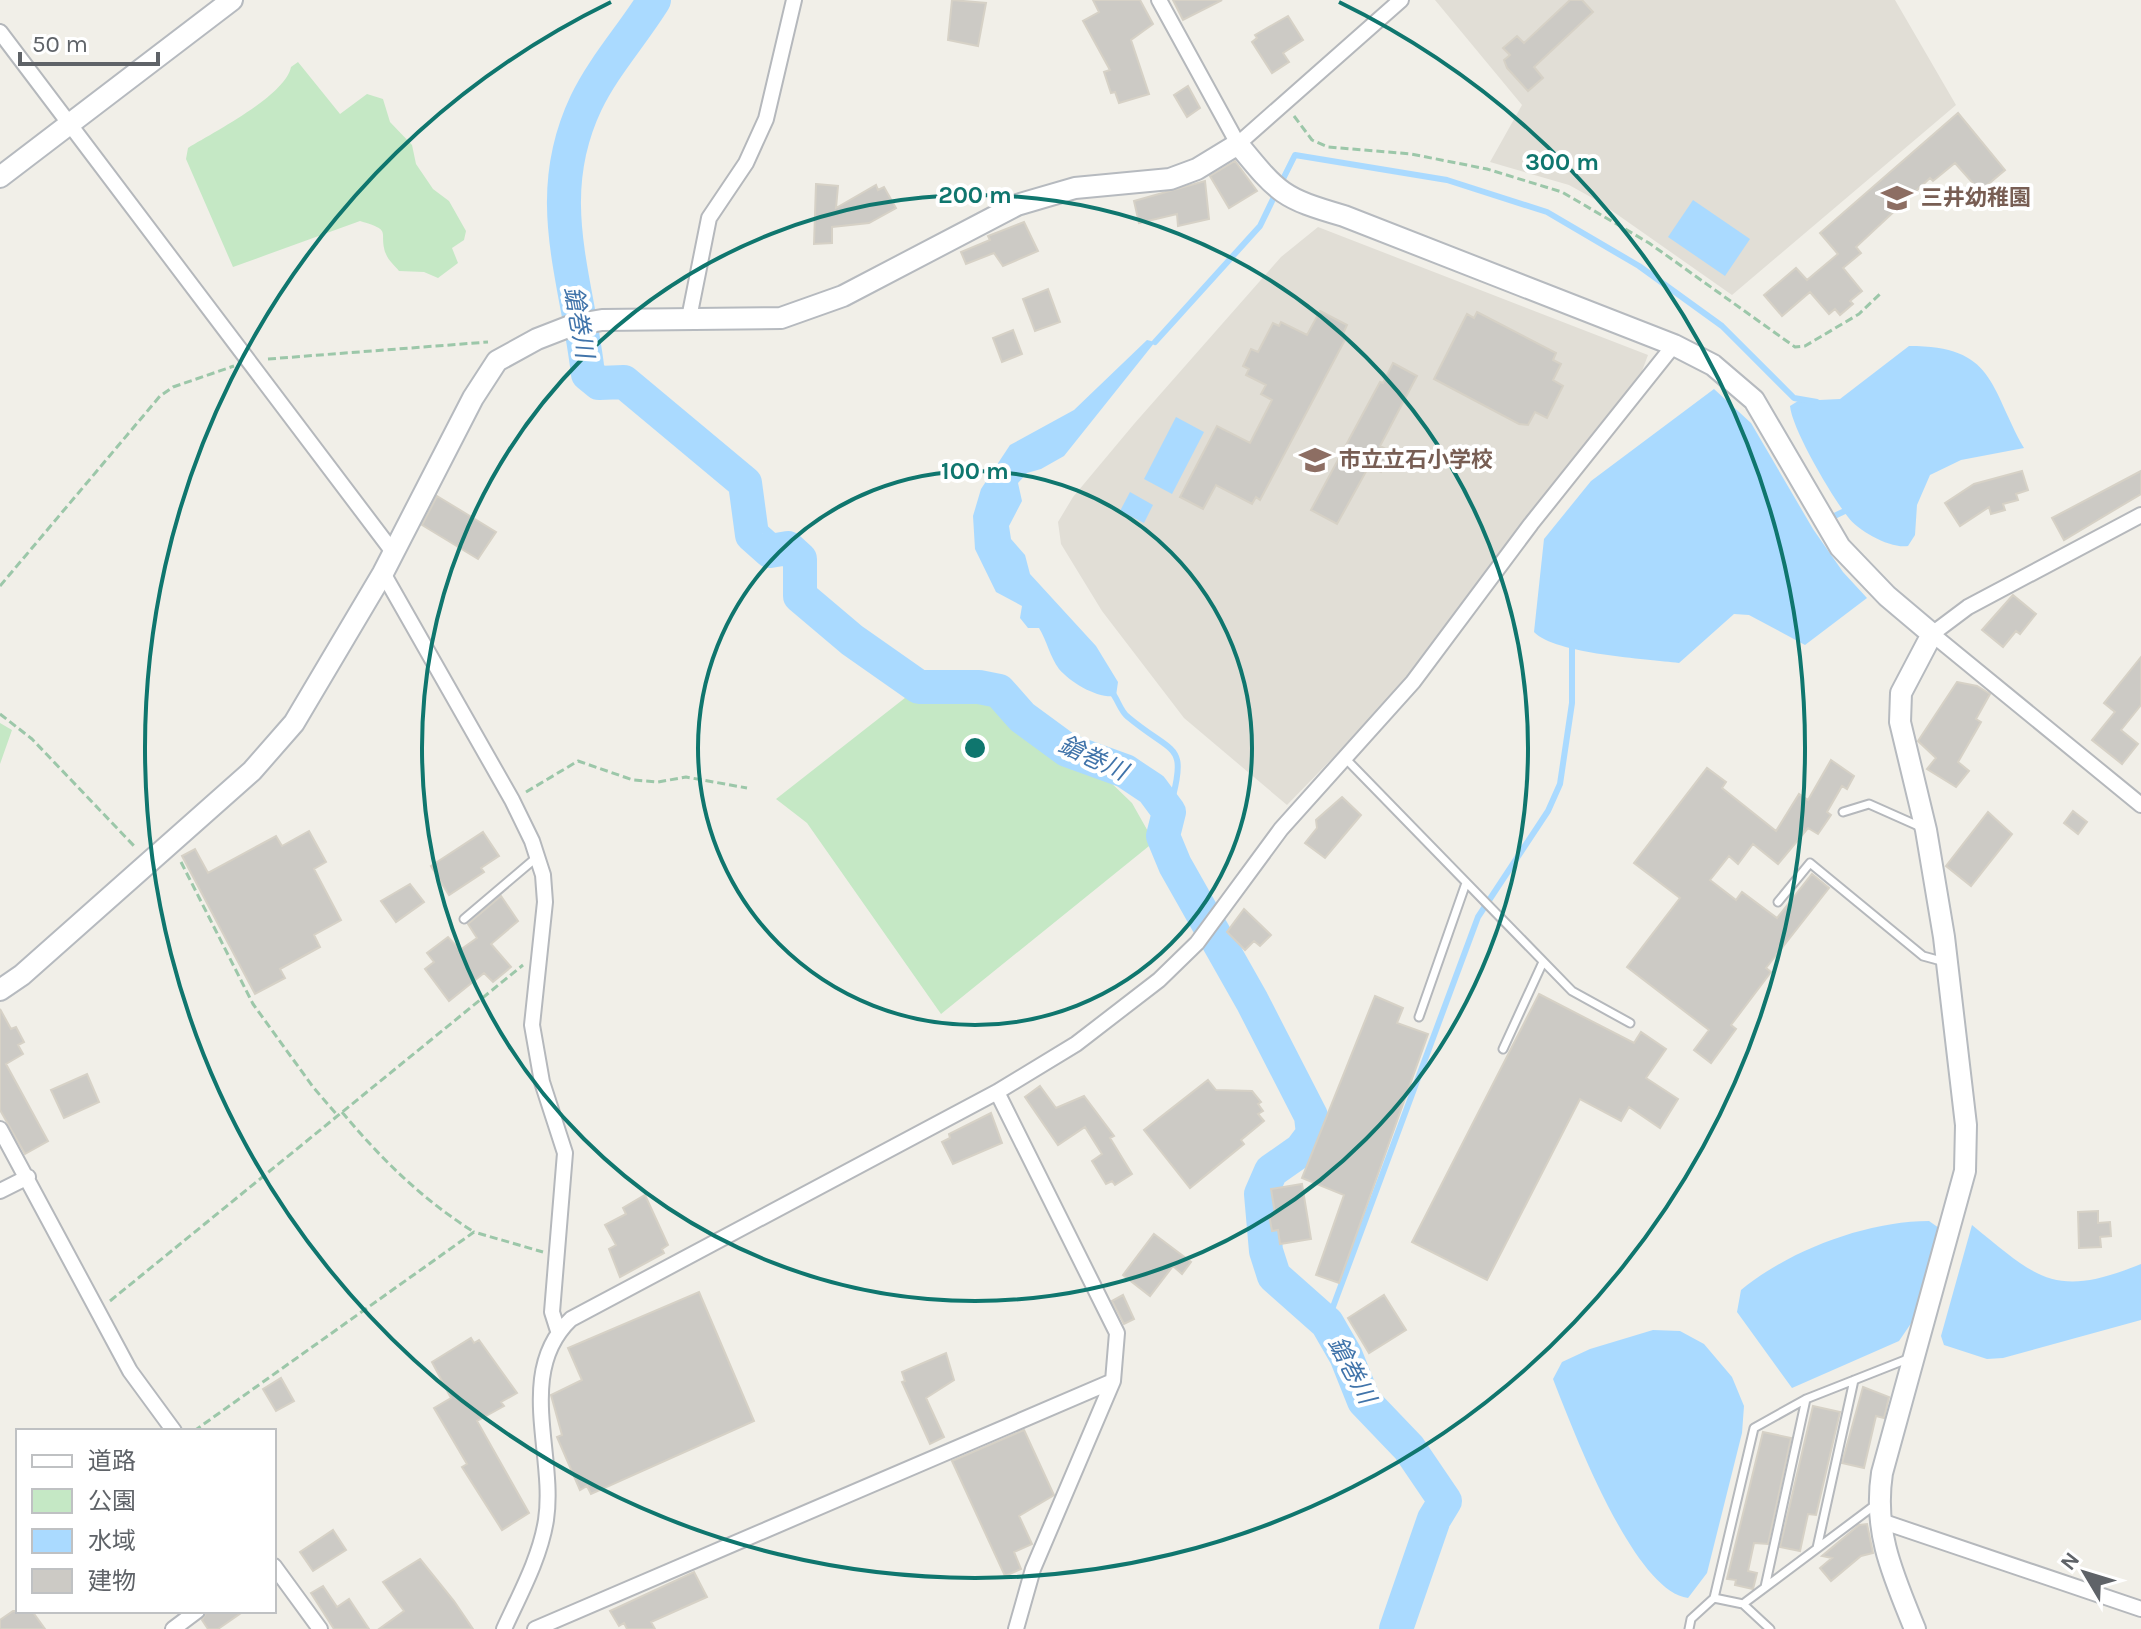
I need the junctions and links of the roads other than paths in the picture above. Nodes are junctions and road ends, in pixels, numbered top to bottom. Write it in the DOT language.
graph roads {
  1 [pos="232,0"];
  2 [pos="794,0"];
  3 [pos="1159,0"];
  4 [pos="1401,0"];
  5 [pos="0,32"];
  6 [pos="69,125"];
  7 [pos="1238,144"];
  8 [pos="0,177"];
  9 [pos="689,318"];
  10 [pos="1674,345"];
  11 [pos="2141,515"];
  12 [pos="393,552"];
  13 [pos="383,573"];
  14 [pos="1932,634"];
  15 [pos="1345,758"];
  16 [pos="2141,805"];
  17 [pos="1843,812"];
  18 [pos="1926,830"];
  19 [pos="537,857"];
  20 [pos="1466,883"];
  21 [pos="1778,902"];
  22 [pos="464,919"];
  23 [pos="1543,962"];
  24 [pos="1947,963"];
  25 [pos="0,990"];
  26 [pos="1419,1017"];
  27 [pos="1630,1023"];
  28 [pos="1503,1049"];
  29 [pos="997,1092"];
  30 [pos="0,1129"];
  31 [pos="28,1177"];
  32 [pos="0,1191"];
  33 [pos="558,1331"];
  34 [pos="1913,1357"];
  35 [pos="1854,1380"];
  36 [pos="1113,1381"];
  37 [pos="1806,1399"];
  38 [pos="173,1429"];
  39 [pos="1878,1512"];
  40 [pos="1817,1548"];
  41 [pos="276,1569"];
  42 [pos="1765,1587"];
  43 [pos="1714,1598"];
  44 [pos="1743,1604"];
  45 [pos="2141,1609"];
  46 [pos="194,1613"];
  47 [pos="173,1629"];
  48 [pos="320,1629"];
  49 [pos="504,1629"];
  50 [pos="535,1629"];
  51 [pos="1016,1629"];
  52 [pos="1689,1629"];
  53 [pos="1770,1629"];
  54 [pos="1915,1629"];
  1 -- 6 [label="street"];
  2 -- 9 [label="street"];
  3 -- 7 [label="street"];
  4 -- 7 [label="street"];
  5 -- 6 [label="street"];
  6 -- 8 [label="street"];
  6 -- 12 [label="street"];
  7 -- 9 [label="street"];
  7 -- 10 [label="street"];
  9 -- 12 [label="street"];
  10 -- 14 [label="street"];
  10 -- 15 [label="street"];
  11 -- 14 [label="street"];
  12 -- 13 [label="street"];
  13 -- 19 [label="street"];
  13 -- 25 [label="street"];
  14 -- 16 [label="street"];
  14 -- 18 [label="street"];
  15 -- 20 [label="lane"];
  15 -- 29 [label="street"];
  17 -- 18 [label="lane"];
  18 -- 24 [label="street"];
  19 -- 22 [label="lane"];
  19 -- 33 [label="street"];
  20 -- 23 [label="lane"];
  20 -- 26 [label="lane"];
  21 -- 24 [label="lane"];
  23 -- 27 [label="lane"];
  23 -- 28 [label="lane"];
  24 -- 34 [label="street"];
  29 -- 33 [label="street"];
  29 -- 36 [label="street"];
  30 -- 31 [label="street"];
  31 -- 32 [label="street"];
  31 -- 38 [label="street"];
  33 -- 49 [label="street"];
  34 -- 35 [label="lane"];
  34 -- 39 [label="street"];
  35 -- 37 [label="lane"];
  35 -- 40 [label="lane"];
  36 -- 50 [label="street"];
  36 -- 51 [label="street"];
  37 -- 42 [label="lane"];
  37 -- 43 [label="lane"];
  39 -- 40 [label="lane"];
  39 -- 45 [label="street"];
  39 -- 54 [label="street"];
  40 -- 42 [label="lane"];
  41 -- 48 [label="street"];
  42 -- 44 [label="lane"];
  43 -- 44 [label="lane"];
  43 -- 52 [label="lane"];
  44 -- 53 [label="lane"];
  46 -- 47 [label="street"];
}
